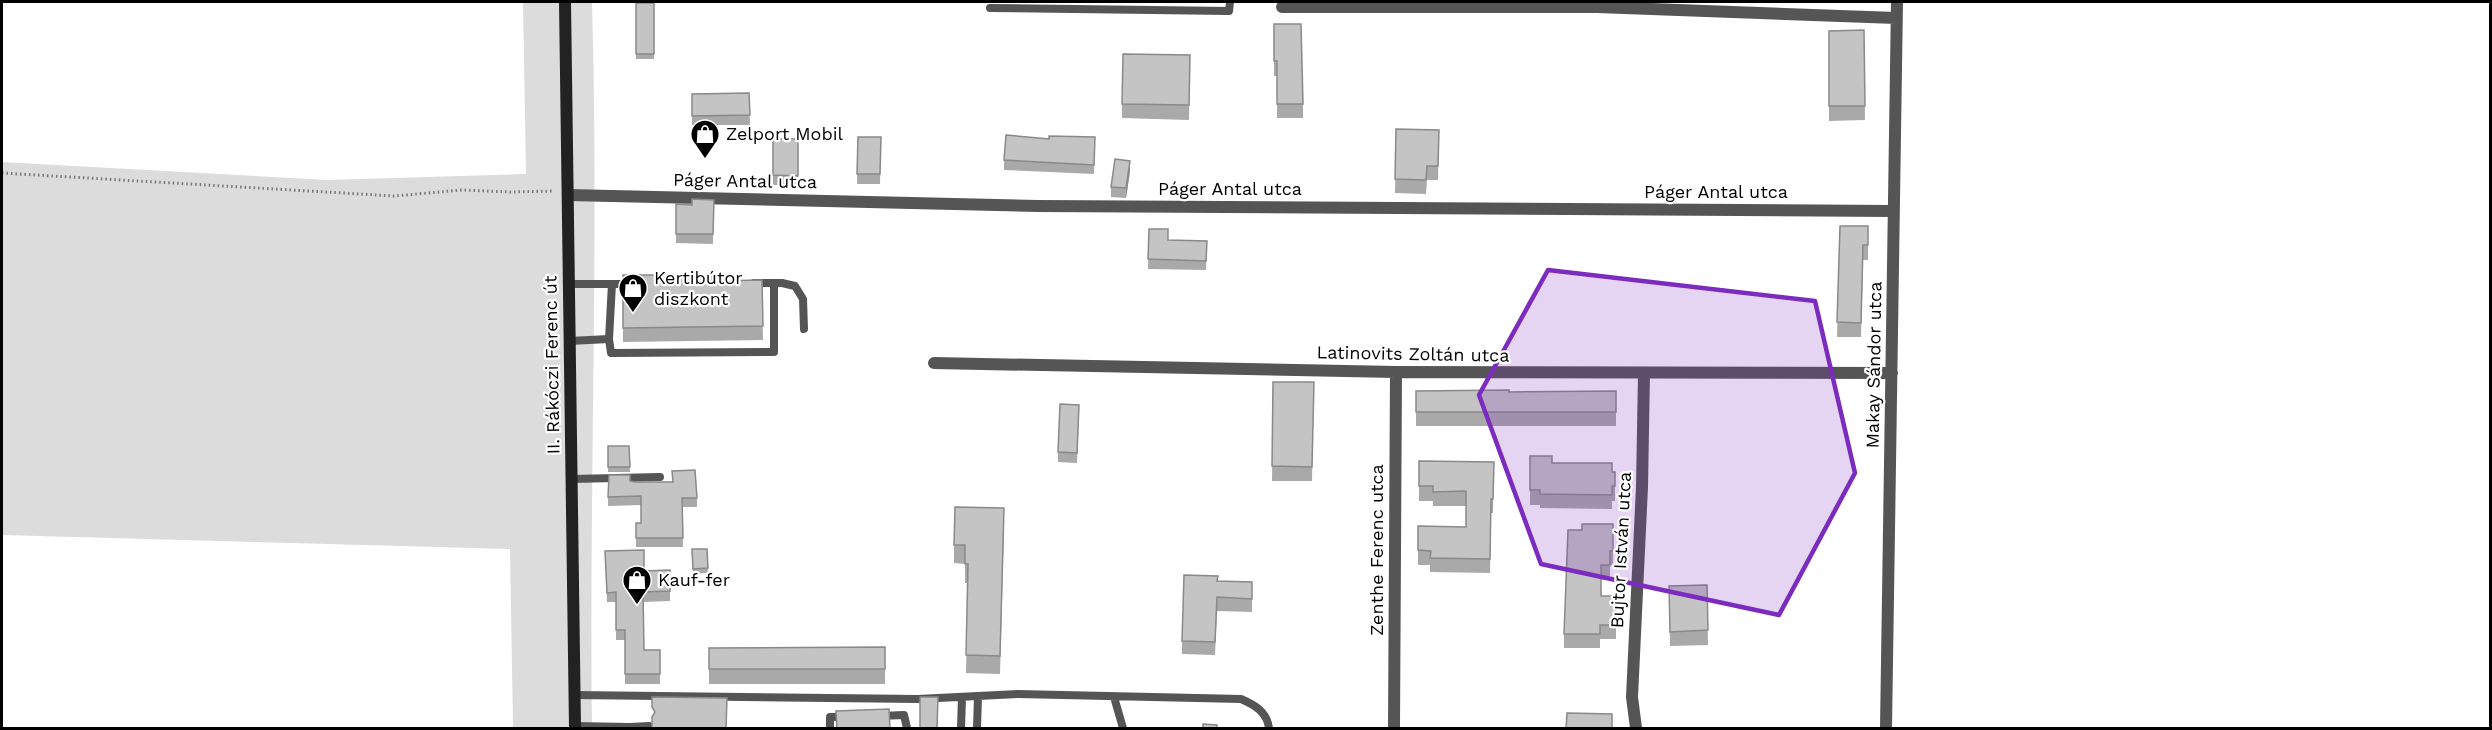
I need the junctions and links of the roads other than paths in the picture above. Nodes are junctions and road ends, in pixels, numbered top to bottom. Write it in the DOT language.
graph roads {
  1 [pos="565,2"];
  2 [pos="1230,2"];
  3 [pos="1897,2"];
  4 [pos="1282,7"];
  5 [pos="990,8"];
  6 [pos="1896,18"];
  7 [pos="568,193"];
  8 [pos="1893,211"];
  9 [pos="739,283"];
  10 [pos="774,283"];
  11 [pos="569,284"];
  12 [pos="612,284"];
  13 [pos="635,284"];
  14 [pos="804,329"];
  15 [pos="609,339"];
  16 [pos="569,341"];
  17 [pos="934,363"];
  18 [pos="1396,372"];
  19 [pos="1644,373"];
  20 [pos="1892,373"];
  21 [pos="660,477"];
  22 [pos="572,478"];
  23 [pos="574,695"];
  24 [pos="978,696"];
  25 [pos="962,697"];
  26 [pos="1114,697"];
  27 [pos="874,716"];
  28 [pos="853,717"];
  29 [pos="649,726"];
  30 [pos="575,727"];
  31 [pos="630,728"];
  32 [pos="830,729"];
  33 [pos="907,729"];
  34 [pos="961,729"];
  35 [pos="977,729"];
  36 [pos="1123,729"];
  37 [pos="1269,729"];
  38 [pos="1394,729"];
  39 [pos="1636,729"];
  40 [pos="1886,729"];
  1 -- 7 [label="main road, II. Rákóczi Ferenc út"];
  2 -- 5 [label="lane"];
  3 -- 6 [label="street, Makay Sándor utca"];
  4 -- 6 [label="street"];
  6 -- 8 [label="street, Makay Sándor utca"];
  7 -- 8 [label="street, Páger Antal utca"];
  7 -- 11 [label="main road, II. Rákóczi Ferenc út"];
  8 -- 20 [label="street, Makay Sándor utca"];
  9 -- 10 [label="lane"];
  10 -- 14 [label="lane"];
  10 -- 15 [label="lane"];
  11 -- 12 [label="lane"];
  11 -- 16 [label="main road, II. Rákóczi Ferenc út"];
  12 -- 13 [label="lane"];
  12 -- 15 [label="lane"];
  15 -- 16 [label="lane"];
  16 -- 22 [label="main road, II. Rákóczi Ferenc út"];
  17 -- 18 [label="street, Latinovits Zoltán utca"];
  18 -- 19 [label="street, Latinovits Zoltán utca"];
  18 -- 38 [label="street, Zenthe Ferenc utca"];
  19 -- 20 [label="street, Latinovits Zoltán utca"];
  19 -- 39 [label="street, Bujtor István utca"];
  20 -- 40 [label="street, Makay Sándor utca"];
  21 -- 22 [label="lane"];
  22 -- 23 [label="main road, II. Rákóczi Ferenc út"];
  23 -- 25 [label="lane"];
  23 -- 30 [label="main road, II. Rákóczi Ferenc út"];
  24 -- 25 [label="lane"];
  24 -- 26 [label="lane"];
  24 -- 35 [label="lane"];
  25 -- 34 [label="lane"];
  26 -- 36 [label="lane"];
  26 -- 37 [label="lane"];
  27 -- 33 [label="lane"];
  28 -- 32 [label="lane"];
  29 -- 31 [label="lane"];
  30 -- 31 [label="lane"];
}
